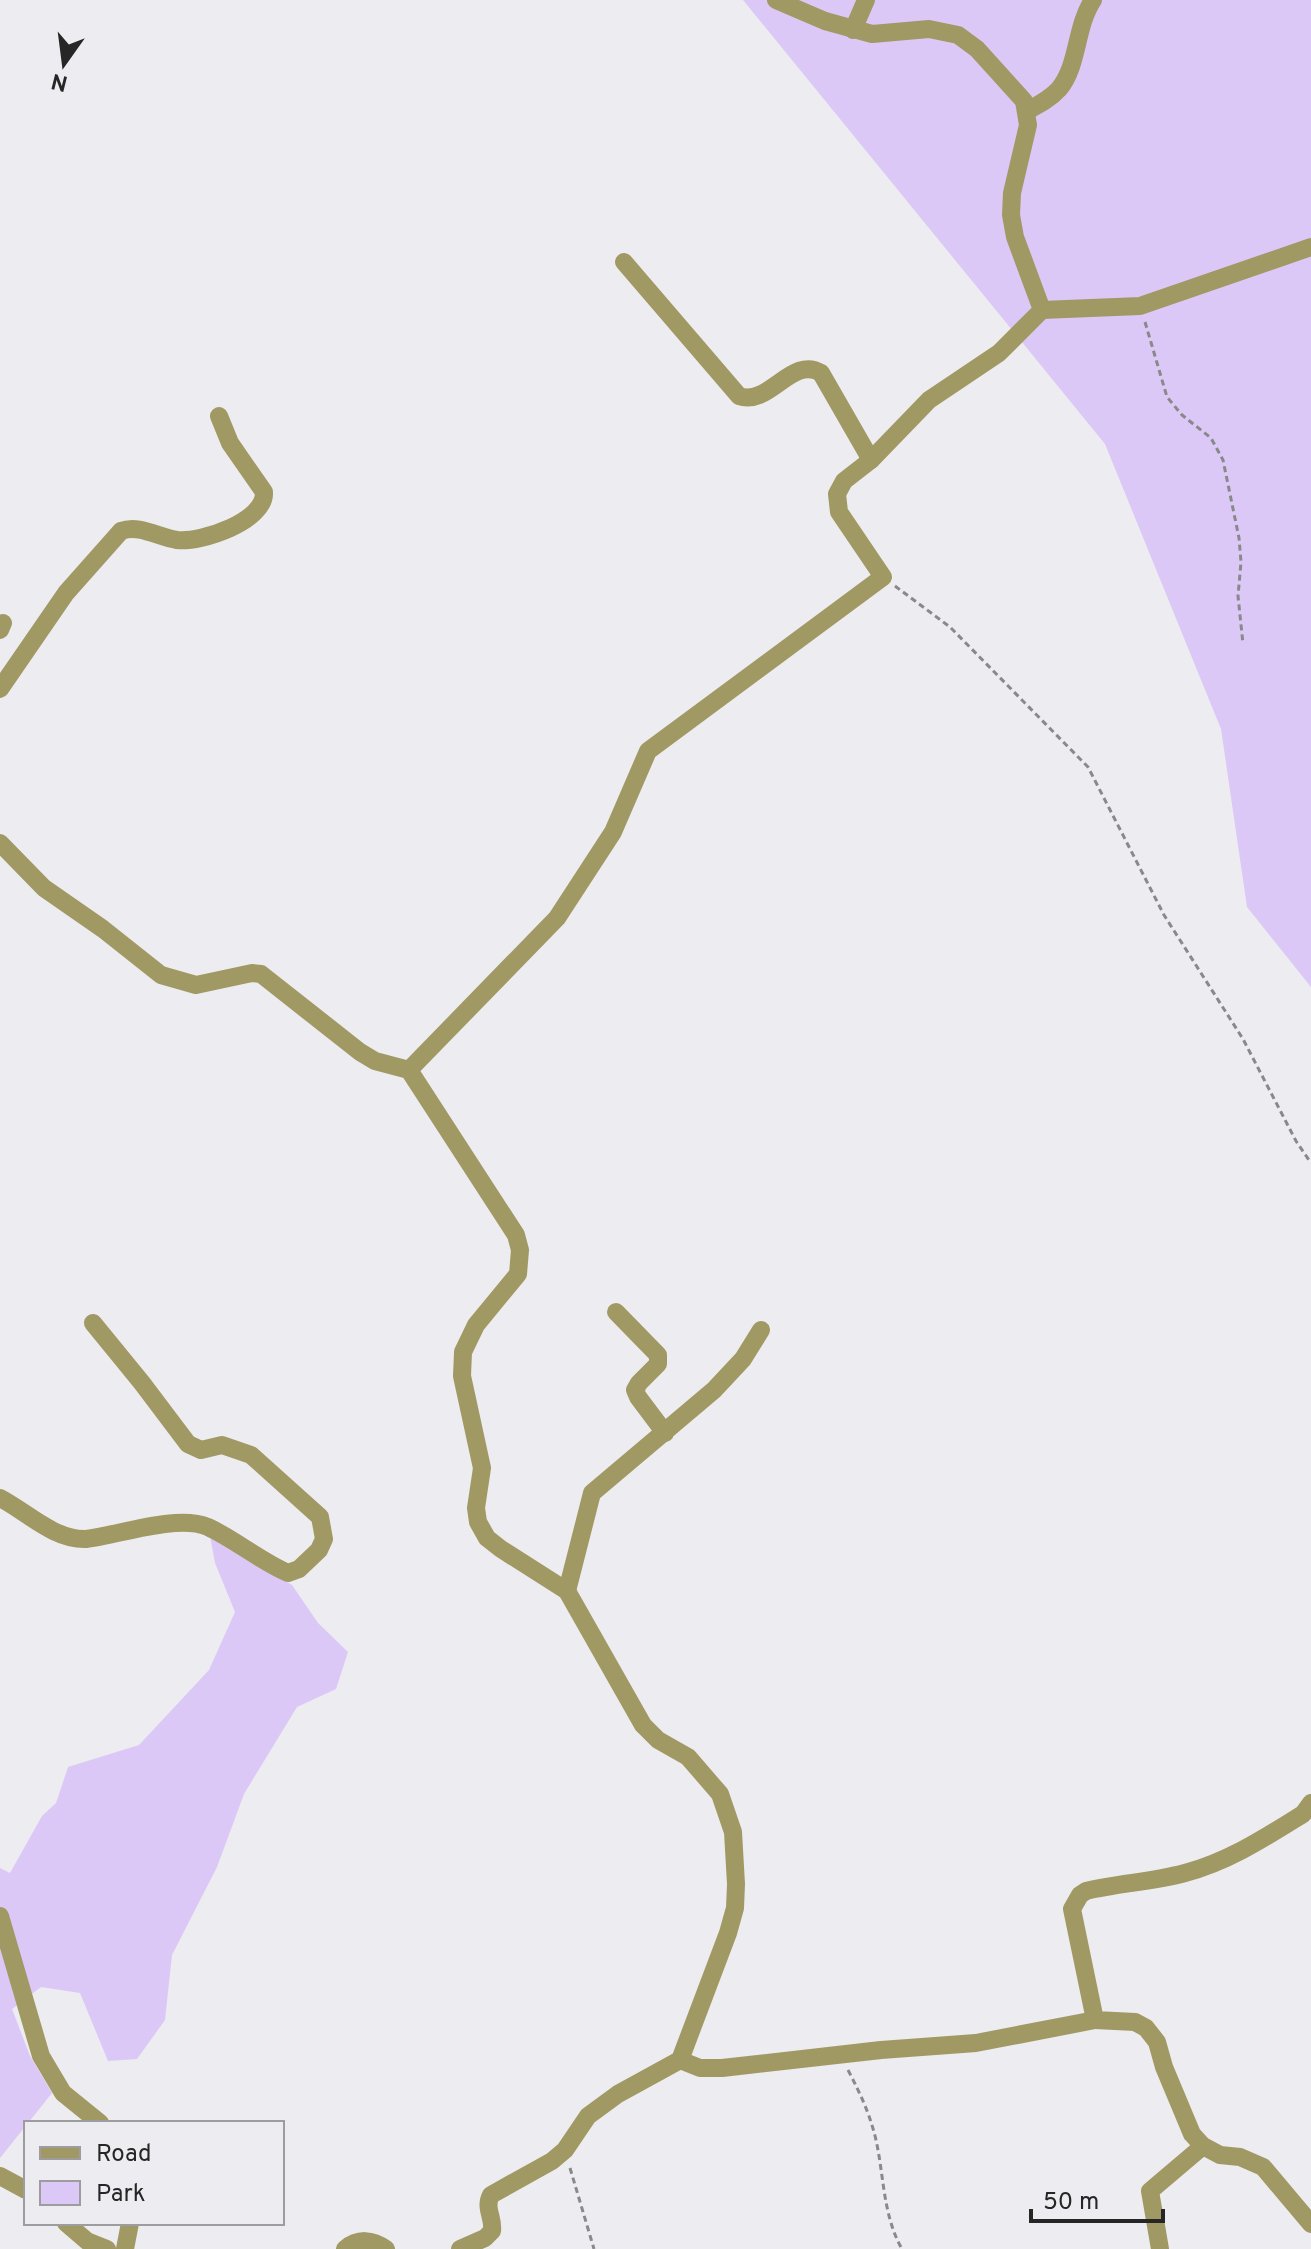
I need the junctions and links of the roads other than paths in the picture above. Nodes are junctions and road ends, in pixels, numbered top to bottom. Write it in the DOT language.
graph roads {
  1 [pos="776,0"];
  2 [pos="866,0"];
  3 [pos="1093,0"];
  4 [pos="853,30"];
  5 [pos="1027,111"];
  6 [pos="1311,247"];
  7 [pos="624,262"];
  8 [pos="1042,310"];
  9 [pos="219,416"];
  10 [pos="871,460"];
  11 [pos="0,689"];
  12 [pos="0,843"];
  13 [pos="409,1070"];
  14 [pos="616,1312"];
  15 [pos="93,1323"];
  16 [pos="761,1330"];
  17 [pos="665,1433"];
  18 [pos="0,1498"];
  19 [pos="567,1591"];
  20 [pos="1311,1803"];
  21 [pos="0,1916"];
  22 [pos="1095,2020"];
  23 [pos="680,2060"];
  24 [pos="98,2121"];
  25 [pos="1203,2146"];
  26 [pos="0,2176"];
  27 [pos="24,2189"];
  28 [pos="1311,2224"];
  29 [pos="68,2225"];
  30 [pos="130,2225"];
  31 [pos="107,2249"];
  32 [pos="125,2249"];
  33 [pos="345,2249"];
  34 [pos="386,2249"];
  35 [pos="460,2249"];
  36 [pos="1160,2249"];
  1 -- 4 [label="street"];
  2 -- 4 [label="street"];
  3 -- 5 [label="street"];
  4 -- 5 [label="street"];
  5 -- 8 [label="street"];
  6 -- 8 [label="street"];
  7 -- 10 [label="street"];
  8 -- 10 [label="street"];
  9 -- 11 [label="street"];
  10 -- 13 [label="street"];
  12 -- 13 [label="street"];
  13 -- 19 [label="street"];
  14 -- 17 [label="street"];
  15 -- 18 [label="street"];
  16 -- 17 [label="street"];
  17 -- 19 [label="street"];
  19 -- 23 [label="street"];
  20 -- 22 [label="street"];
  21 -- 24 [label="street"];
  22 -- 23 [label="street"];
  22 -- 25 [label="street"];
  23 -- 35 [label="street"];
  25 -- 28 [label="street"];
  25 -- 36 [label="street"];
  26 -- 27 [label="street"];
  29 -- 31 [label="street"];
  30 -- 32 [label="street"];
  33 -- 34 [label="street"];
}
